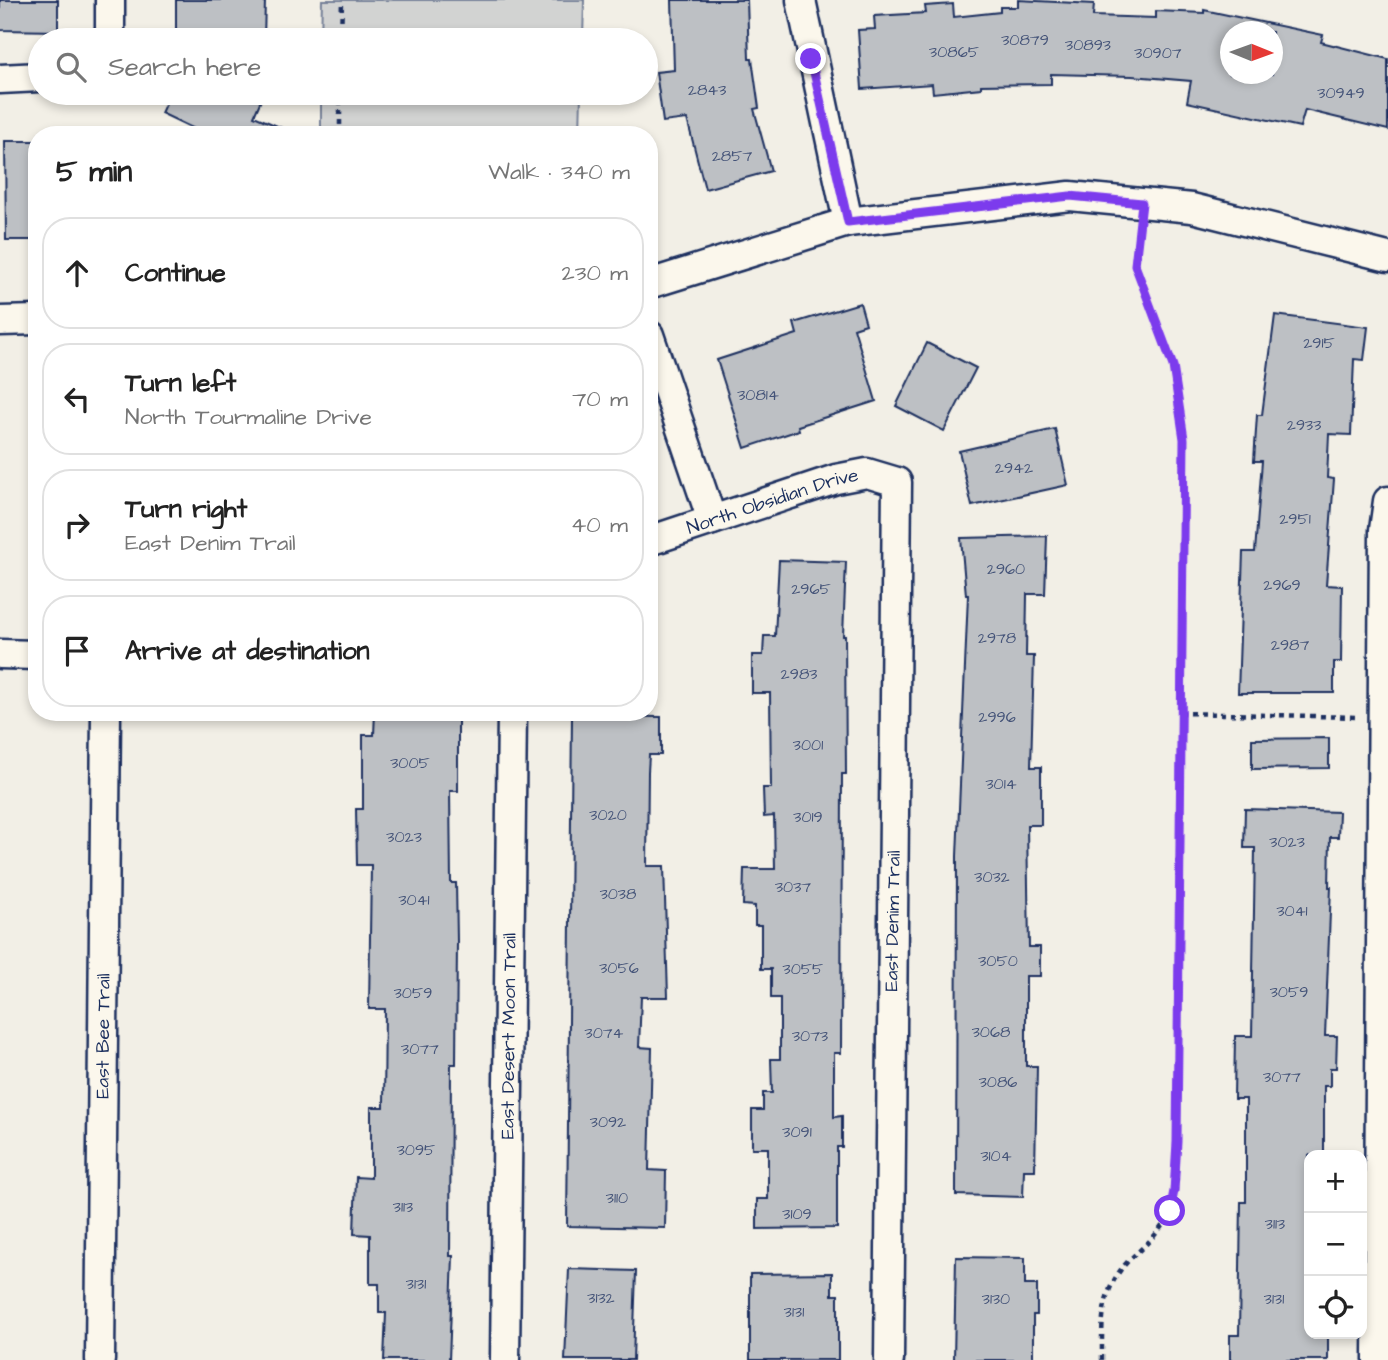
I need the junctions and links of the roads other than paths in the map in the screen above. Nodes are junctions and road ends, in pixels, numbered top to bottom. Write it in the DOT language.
graph roads {
  1 [pos="110,0"];
  2 [pos="801,0"];
  3 [pos="110,28"];
  4 [pos="28,78"];
  5 [pos="0,79"];
  6 [pos="848,222"];
  7 [pos="1388,257"];
  8 [pos="658,281"];
  9 [pos="28,320"];
  10 [pos="0,321"];
  11 [pos="658,361"];
  12 [pos="897,482"];
  13 [pos="1388,501"];
  14 [pos="712,520"];
  15 [pos="658,538"];
  16 [pos="1386,552"];
  17 [pos="0,654"];
  18 [pos="28,655"];
  19 [pos="106,721"];
  20 [pos="512,721"];
  21 [pos="100,1360"];
  22 [pos="505,1360"];
  23 [pos="889,1360"];
  24 [pos="1378,1360"];
  1 -- 3 [label="street"];
  2 -- 6 [label="street"];
  4 -- 5 [label="street"];
  6 -- 7 [label="street"];
  6 -- 8 [label="street"];
  9 -- 10 [label="street"];
  11 -- 14 [label="street"];
  12 -- 14 [label="street, North Obsidian Drive"];
  12 -- 23 [label="street, East Denim Trail"];
  13 -- 16 [label="street"];
  14 -- 15 [label="street, North Obsidian Drive"];
  16 -- 24 [label="street"];
  17 -- 18 [label="street"];
  19 -- 21 [label="street, East Bee Trail"];
  20 -- 22 [label="street, East Desert Moon Trail"];
}
